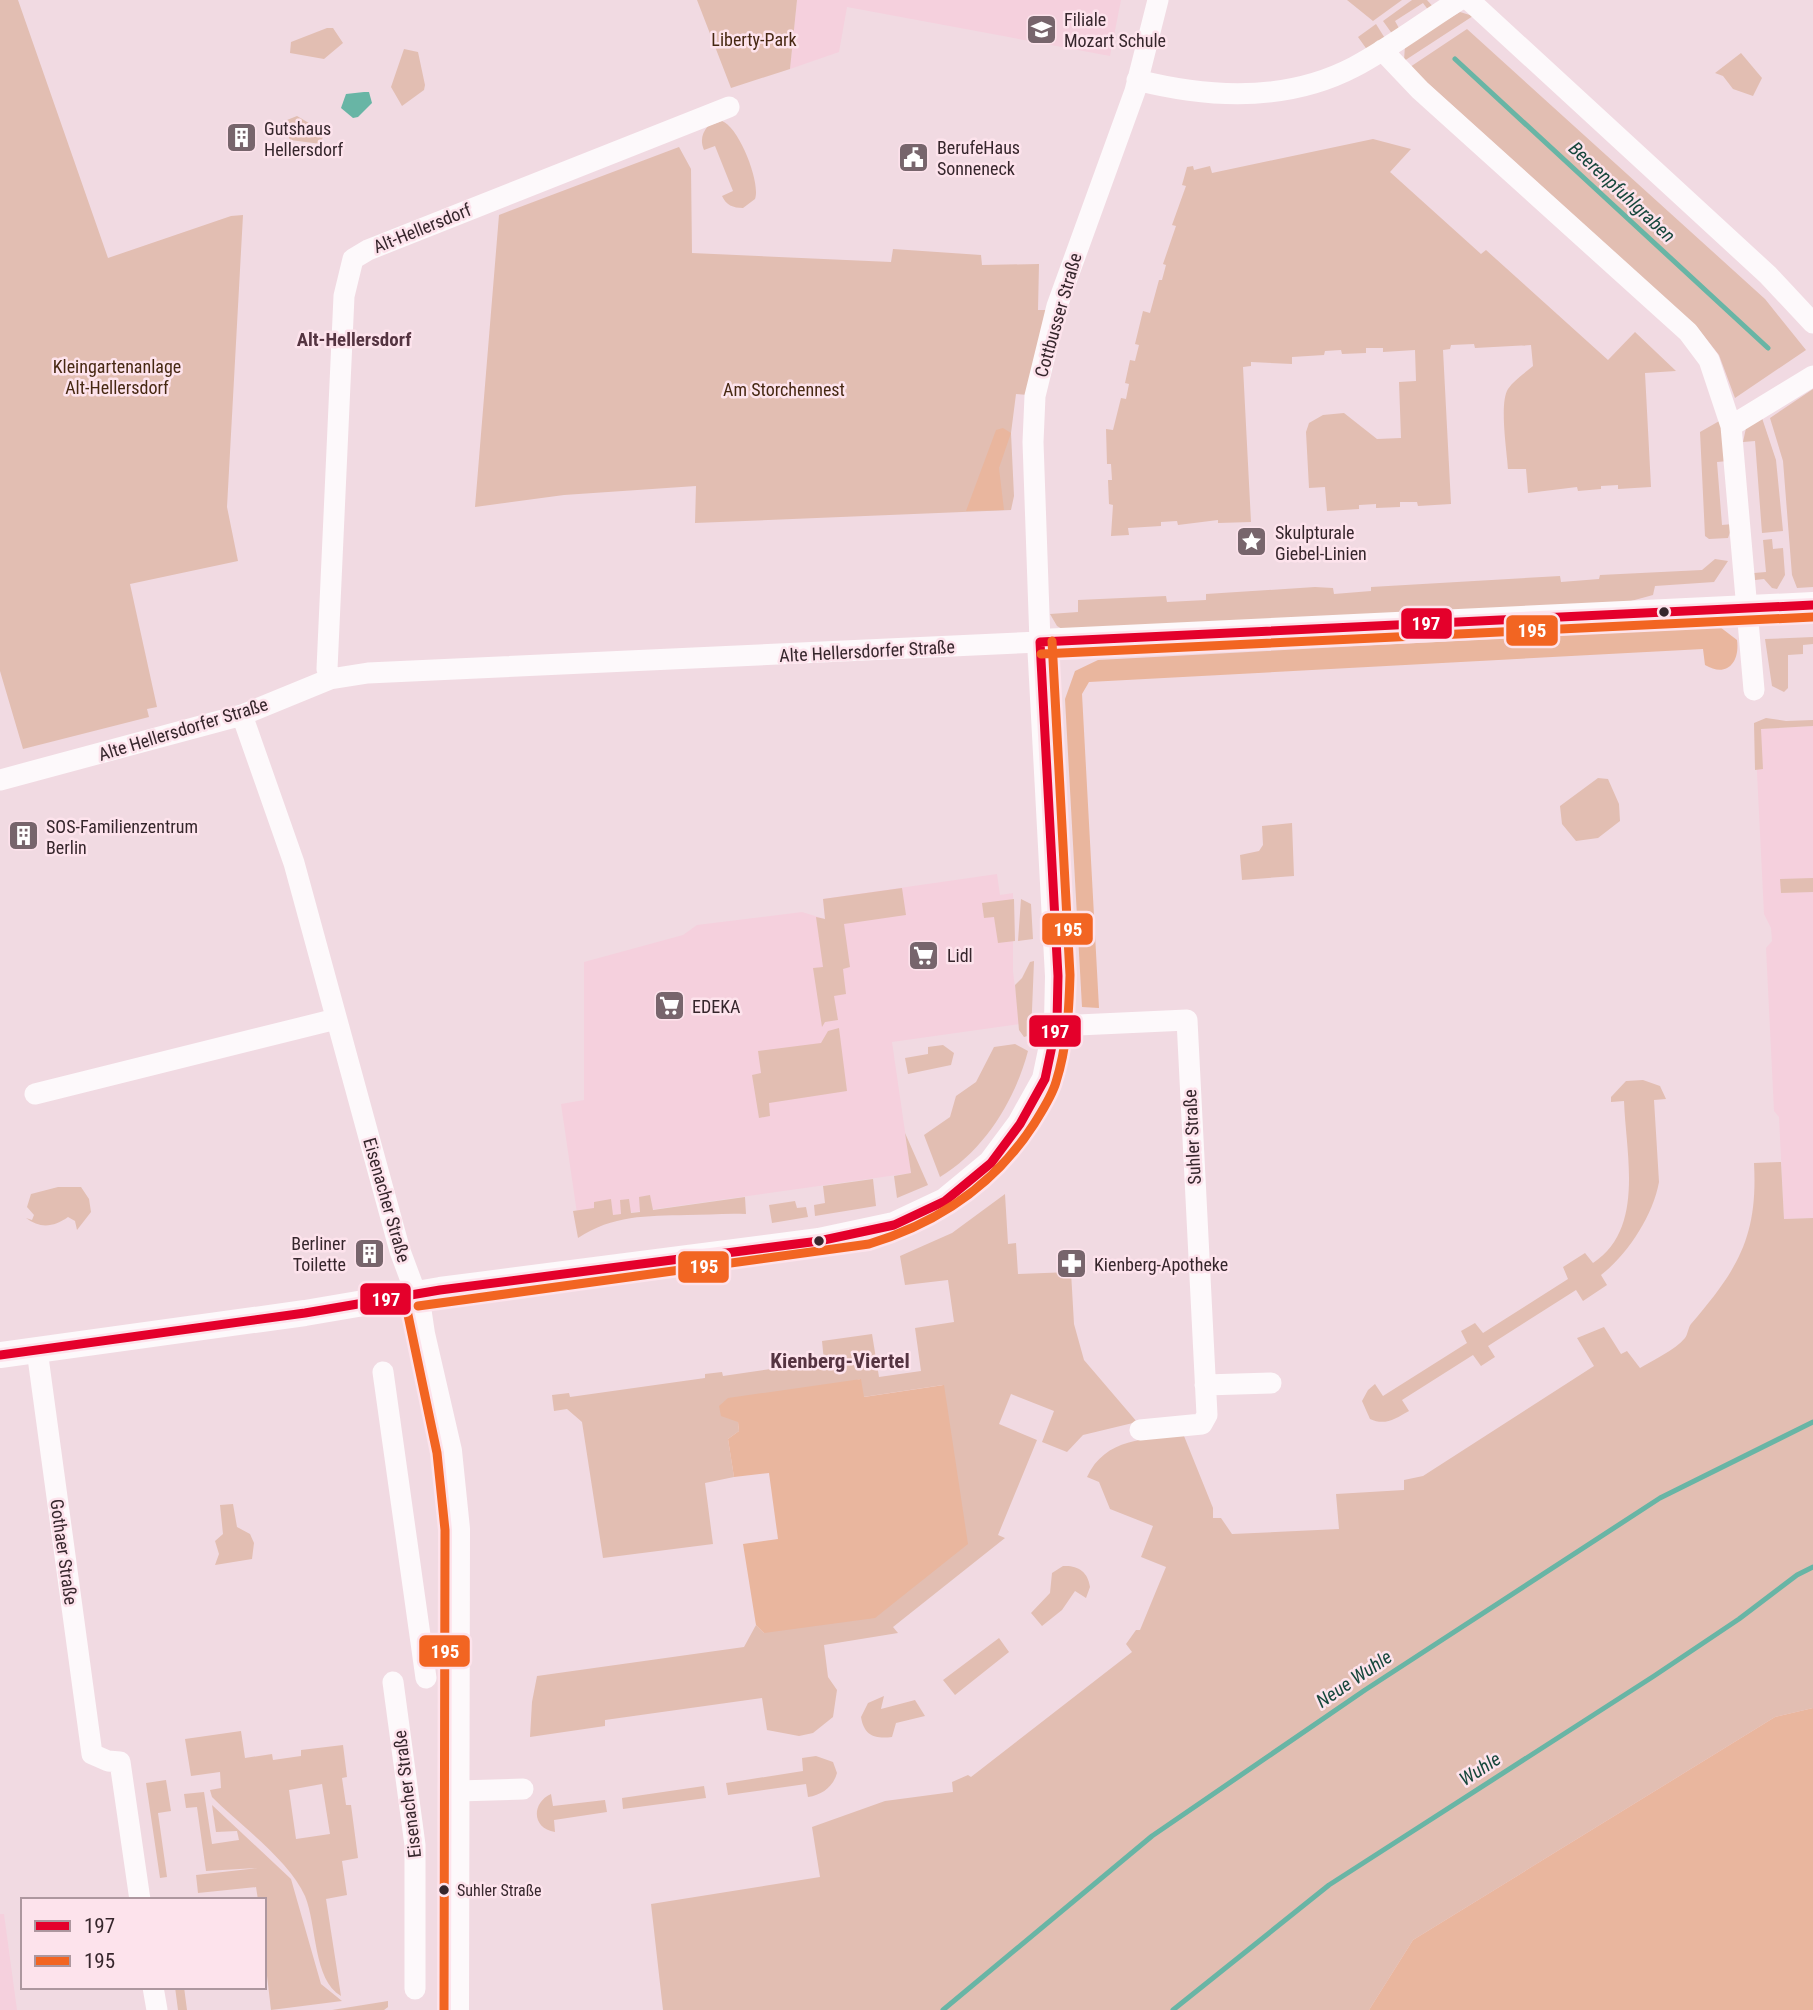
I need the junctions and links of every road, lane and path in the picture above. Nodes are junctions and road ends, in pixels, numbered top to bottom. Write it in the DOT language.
graph roads {
  1 [pos="1158,0"];
  2 [pos="1459,0"];
  3 [pos="1469,0"];
  4 [pos="1382,50"];
  5 [pos="1137,80"];
  6 [pos="729,107"];
  7 [pos="1813,323"];
  8 [pos="1813,376"];
  9 [pos="1731,426"];
  10 [pos="1813,605"];
  11 [pos="1747,608"];
  12 [pos="1040,642"];
  13 [pos="330,679"];
  14 [pos="1754,690"];
  15 [pos="242,715"];
  16 [pos="1,778"];
  17 [pos="336,1020"];
  18 [pos="1057,1023"];
  19 [pos="35,1094"];
  20 [pos="416,1294"];
  21 [pos="37,1350"];
  22 [pos="0,1355"];
  23 [pos="383,1372"];
  24 [pos="1272,1383"];
  25 [pos="1205,1385"];
  26 [pos="1140,1430"];
  27 [pos="426,1678"];
  28 [pos="393,1682"];
  29 [pos="523,1788"];
  30 [pos="458,1791"];
  31 [pos="140,1898"];
  32 [pos="153,1989"];
  33 [pos="415,1989"];
  34 [pos="157,2010"];
  35 [pos="456,2010"];
  1 -- 5 [label="street, Cottbusser Straße"];
  2 -- 4 [label="street"];
  3 -- 7 [label="street"];
  4 -- 5 [label="street"];
  4 -- 9 [label="street"];
  5 -- 12 [label="street, Cottbusser Straße"];
  6 -- 13 [label="street, Alt-Hellersdorf"];
  8 -- 9 [label="street"];
  9 -- 11 [label="street"];
  10 -- 11 [label="street, Alte Hellersdorfer Straße"];
  11 -- 12 [label="street, Alte Hellersdorfer Straße"];
  11 -- 14 [label="street"];
  12 -- 13 [label="street, Alte Hellersdorfer Straße"];
  12 -- 18 [label="street"];
  13 -- 15 [label="street, Alte Hellersdorfer Straße"];
  15 -- 16 [label="street, Alte Hellersdorfer Straße"];
  15 -- 17 [label="street, Eisenacher Straße"];
  17 -- 19 [label="street"];
  17 -- 20 [label="street, Eisenacher Straße"];
  18 -- 20 [label="street"];
  18 -- 25 [label="street, Suhler Straße"];
  20 -- 21 [label="street"];
  20 -- 30 [label="street, Eisenacher Straße"];
  21 -- 22 [label="street"];
  21 -- 31 [label="street, Gothaer Straße"];
  23 -- 27 [label="street"];
  24 -- 25 [label="street"];
  25 -- 26 [label="street, Suhler Straße"];
  28 -- 33 [label="street, Eisenacher Straße"];
  29 -- 30 [label="street"];
  30 -- 35 [label="street, Eisenacher Straße"];
  32 -- 34 [label="street"];
}
